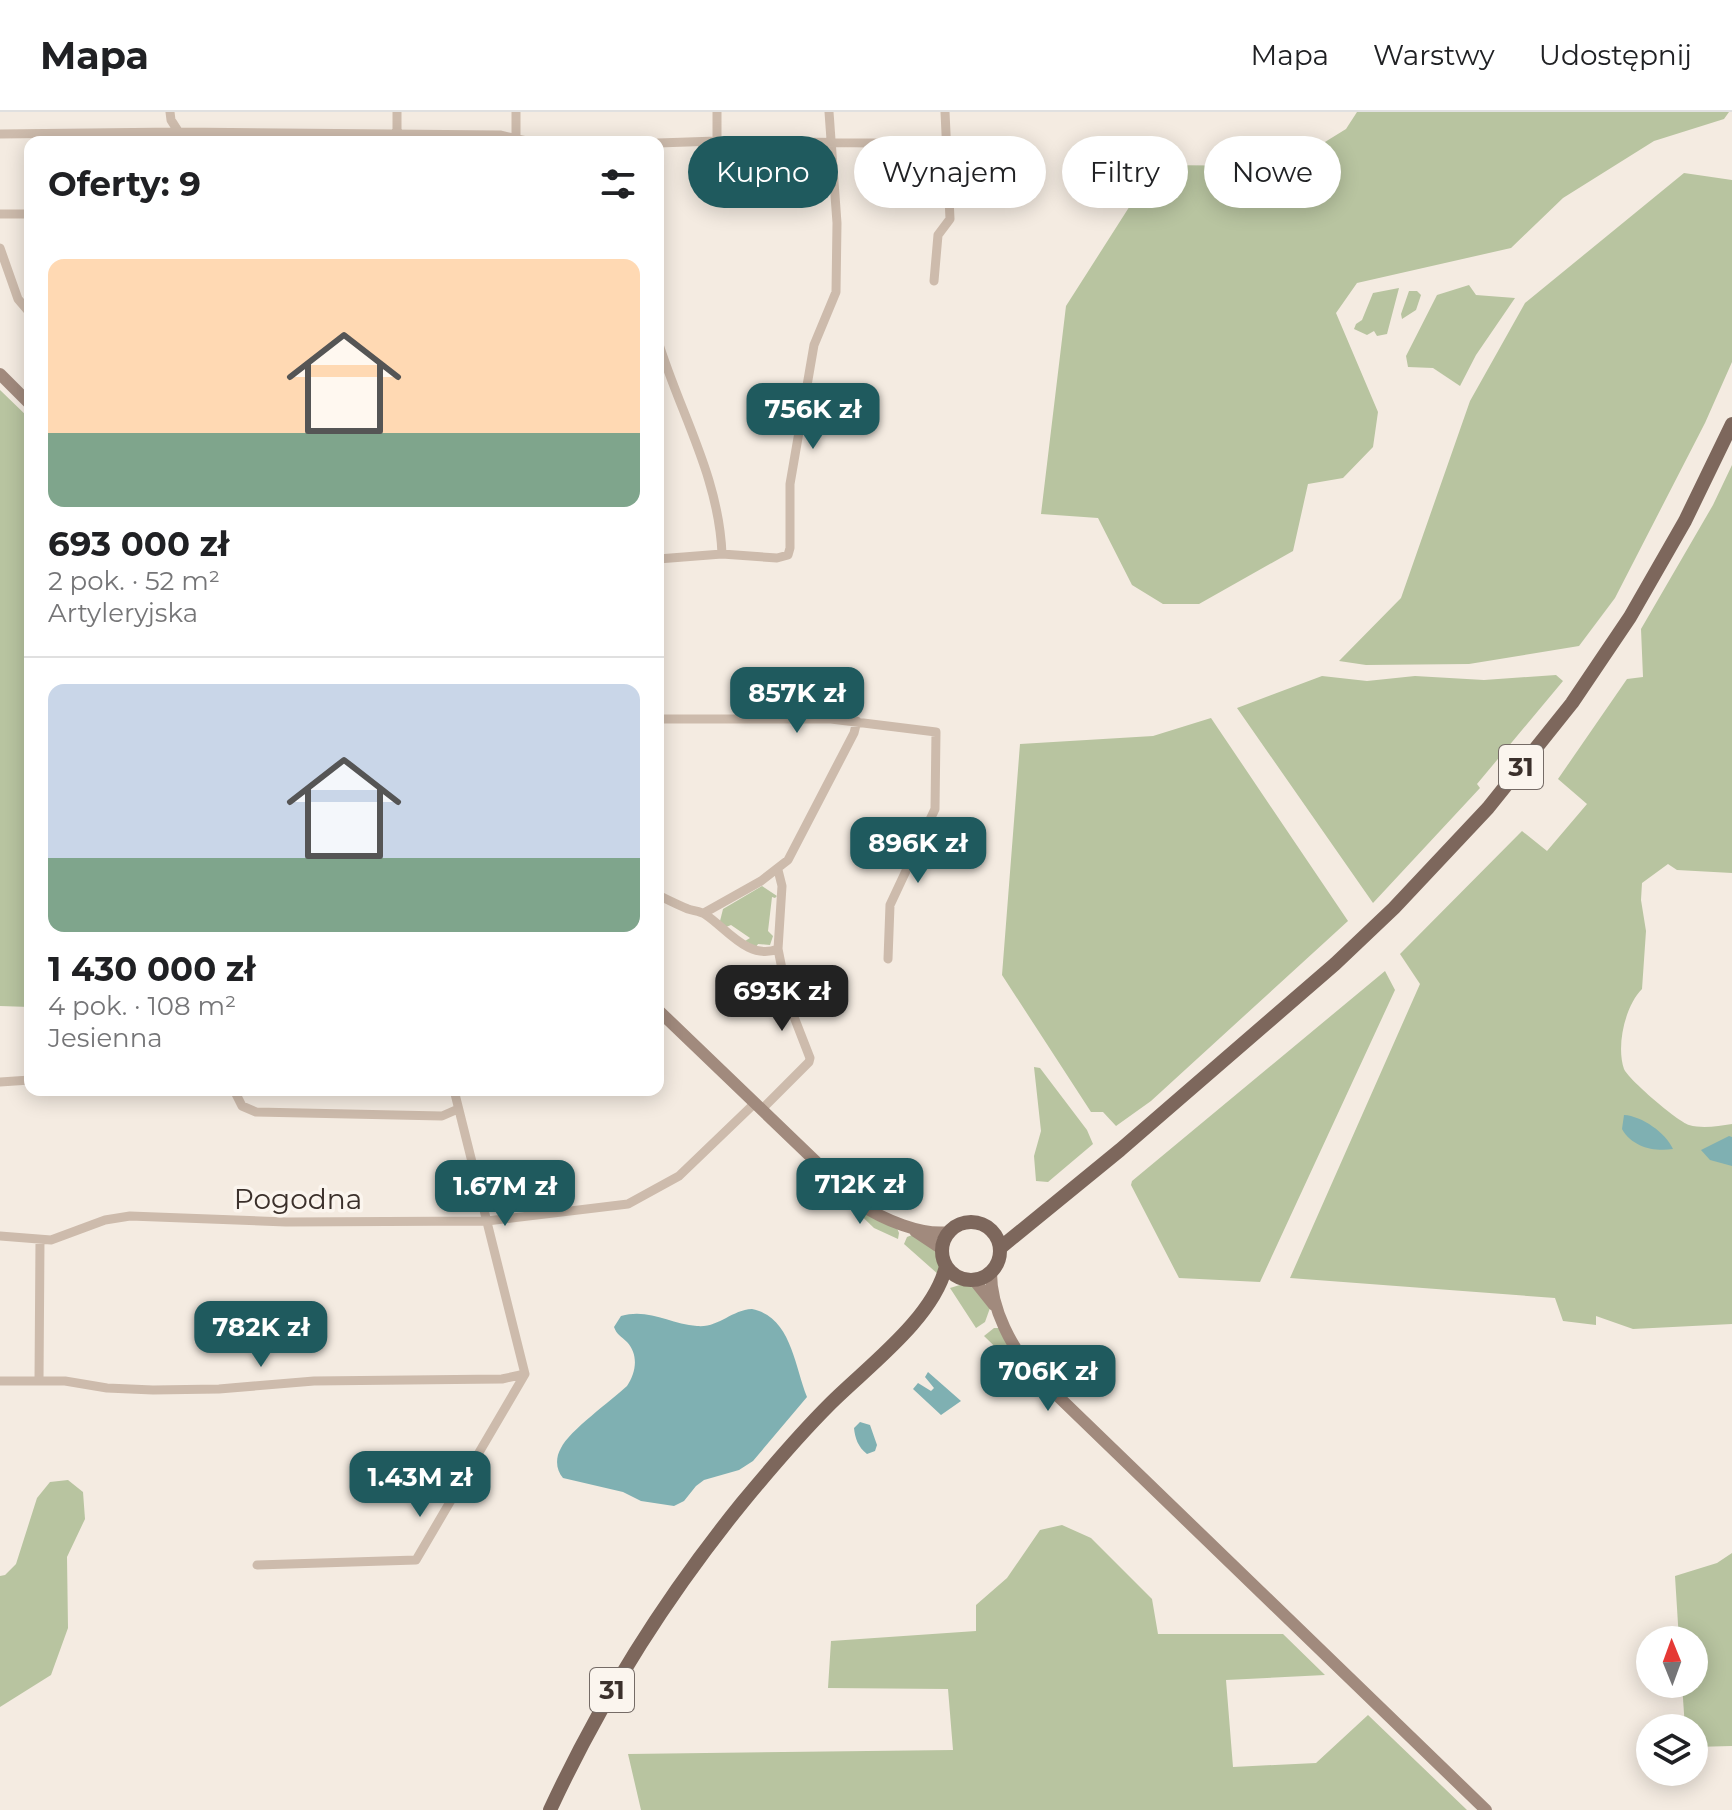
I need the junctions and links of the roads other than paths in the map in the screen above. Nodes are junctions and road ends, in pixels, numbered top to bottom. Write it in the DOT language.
graph roads {
  1 [pos="170,112"];
  2 [pos="397,112"];
  3 [pos="516,112"];
  4 [pos="717,112"];
  5 [pos="829,112"];
  6 [pos="945,112"];
  7 [pos="178,132"];
  8 [pos="0,134"];
  9 [pos="181,136"];
  10 [pos="324,136"];
  11 [pos="397,136"];
  12 [pos="466,136"];
  13 [pos="503,136"];
  14 [pos="516,136"];
  15 [pos="717,136"];
  16 [pos="831,136"];
  17 [pos="945,136"];
  18 [pos="688,142"];
  19 [pos="664,143"];
  20 [pos="836,208"];
  21 [pos="949,208"];
  22 [pos="0,214"];
  23 [pos="24,214"];
  24 [pos="0,248"];
  25 [pos="934,281"];
  26 [pos="24,306"];
  27 [pos="664,361"];
  28 [pos="0,374"];
  29 [pos="24,398"];
  30 [pos="1732,424"];
  31 [pos="722,554"];
  32 [pos="664,559"];
  33 [pos="664,719"];
  34 [pos="857,721"];
  35 [pos="778,870"];
  36 [pos="664,898"];
  37 [pos="704,913"];
  38 [pos="778,949"];
  39 [pos="888,959"];
  40 [pos="664,1016"];
  41 [pos="24,1080"];
  42 [pos="0,1082"];
  43 [pos="237,1096"];
  44 [pos="455,1096"];
  45 [pos="758,1107"];
  46 [pos="458,1109"];
  47 [pos="487,1221"];
  48 [pos="1031,1222"];
  49 [pos="913,1229"];
  50 [pos="992,1231"];
  51 [pos="949,1232"];
  52 [pos="0,1236"];
  53 [pos="40,1240"];
  54 [pos="1000,1248"];
  55 [pos="942,1249"];
  56 [pos="946,1266"];
  57 [pos="991,1273"];
  58 [pos="967,1280"];
  59 [pos="933,1298"];
  60 [pos="996,1307"];
  61 [pos="525,1374"];
  62 [pos="0,1381"];
  63 [pos="39,1381"];
  64 [pos="257,1565"];
  65 [pos="550,1810"];
  66 [pos="1486,1810"];
  1 -- 7 [label="street"];
  2 -- 11 [label="street"];
  3 -- 14 [label="street"];
  4 -- 15 [label="street"];
  5 -- 16 [label="street"];
  6 -- 17 [label="street"];
  7 -- 8 [label="street"];
  7 -- 9 [label="street"];
  7 -- 10 [label="street"];
  12 -- 13 [label="street"];
  18 -- 19 [label="street"];
  20 -- 31 [label="street"];
  21 -- 25 [label="street"];
  22 -- 23 [label="street"];
  24 -- 26 [label="street"];
  27 -- 31 [label="street"];
  28 -- 29 [label="street"];
  30 -- 48 [label="main road, 31"];
  31 -- 32 [label="street"];
  33 -- 34 [label="street"];
  34 -- 35 [label="street"];
  34 -- 39 [label="street"];
  35 -- 37 [label="street"];
  35 -- 38 [label="street"];
  36 -- 37 [label="street"];
  37 -- 38 [label="street"];
  38 -- 45 [label="street, Pogodna"];
  40 -- 45 [label="street"];
  41 -- 42 [label="street"];
  43 -- 46 [label="street"];
  44 -- 46 [label="street"];
  45 -- 47 [label="street, Pogodna"];
  45 -- 49 [label="street"];
  46 -- 47 [label="street"];
  47 -- 53 [label="street, Pogodna"];
  47 -- 61 [label="street"];
  48 -- 50 [label="main road, 31"];
  48 -- 54 [label="main road, 31"];
  49 -- 51 [label="street"];
  49 -- 55 [label="street"];
  50 -- 51 [label="main road, 31"];
  50 -- 54 [label="main road"];
  51 -- 55 [label="main road"];
  52 -- 53 [label="street, Pogodna"];
  53 -- 63 [label="street"];
  54 -- 57 [label="main road"];
  55 -- 56 [label="main road"];
  56 -- 58 [label="main road"];
  56 -- 59 [label="main road, 31"];
  57 -- 58 [label="main road, 31"];
  57 -- 60 [label="street"];
  58 -- 59 [label="main road, 31"];
  58 -- 60 [label="street"];
  59 -- 65 [label="main road, 31"];
  60 -- 66 [label="street"];
  61 -- 63 [label="street"];
  61 -- 64 [label="street"];
  62 -- 63 [label="street"];
}
